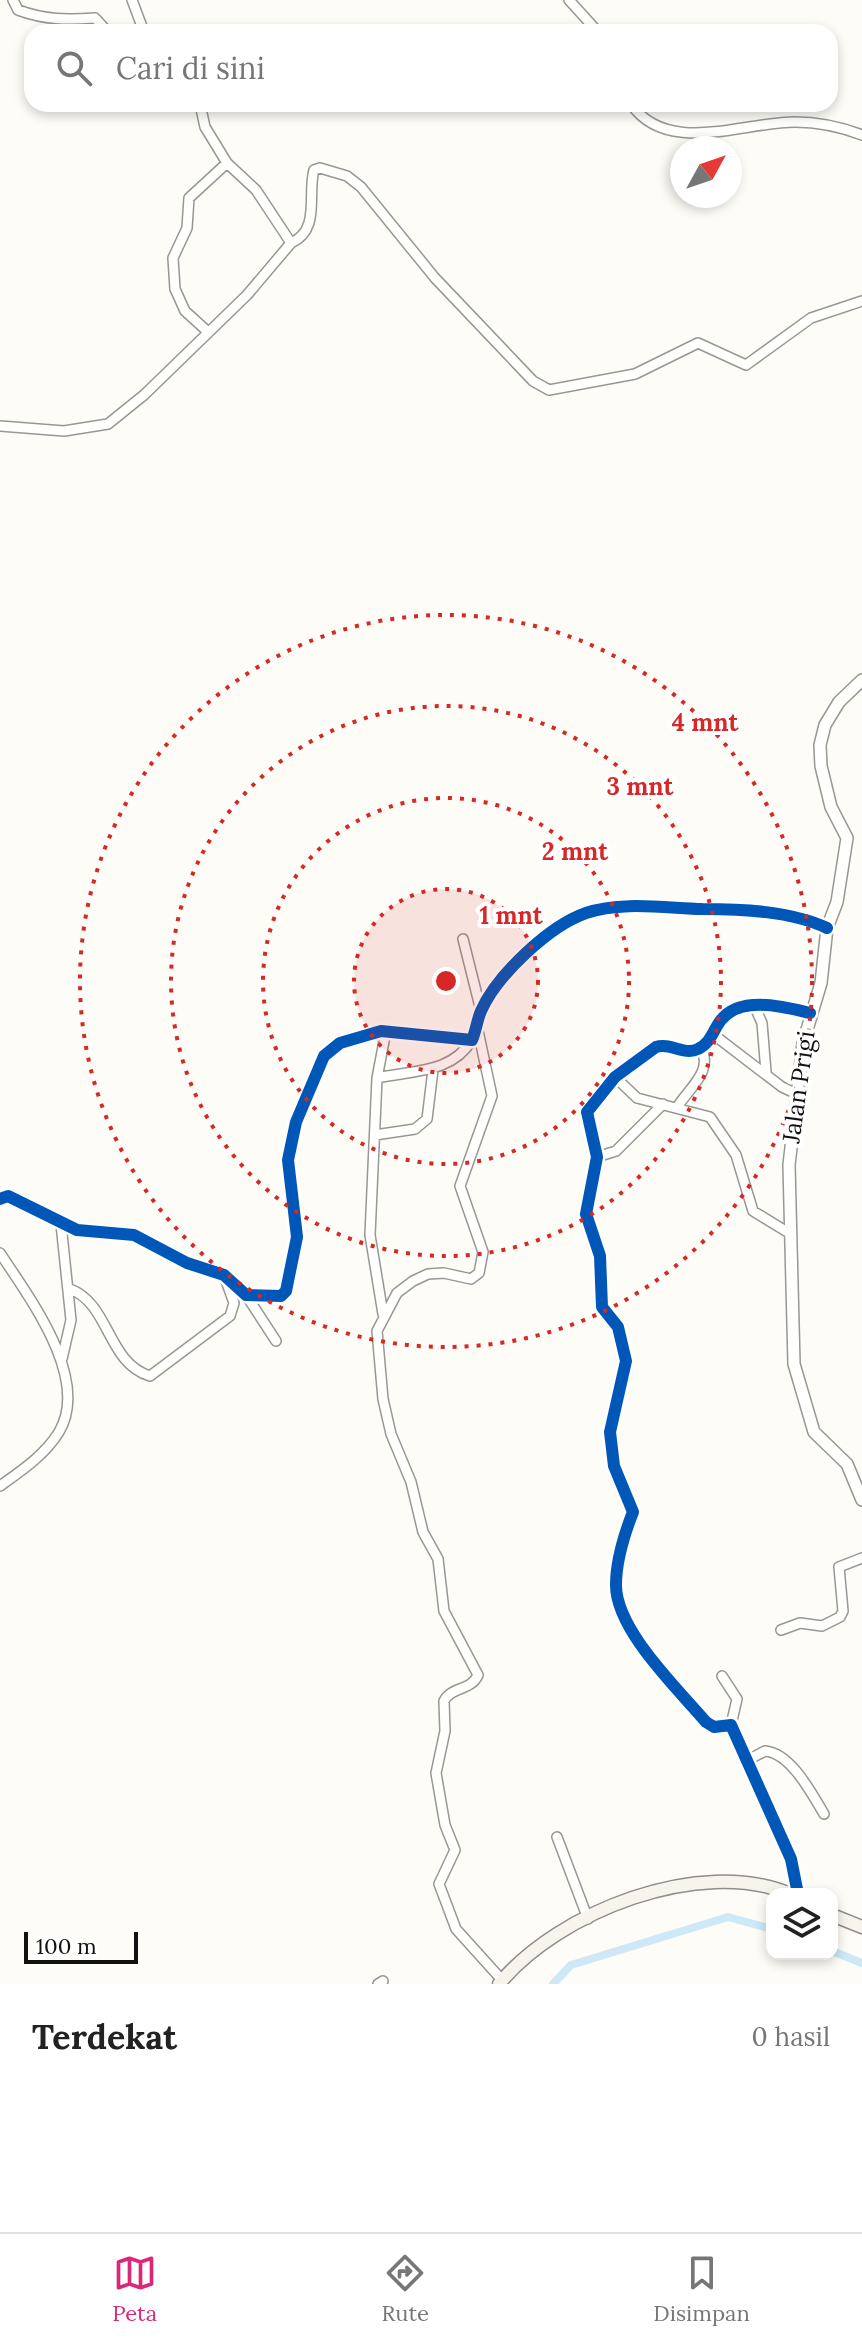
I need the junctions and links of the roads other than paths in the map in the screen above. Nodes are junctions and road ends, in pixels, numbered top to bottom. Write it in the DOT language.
graph roads {
  1 [pos="13,0"];
  2 [pos="132,0"];
  3 [pos="569,0"];
  4 [pos="101,24"];
  5 [pos="141,24"];
  6 [pos="591,24"];
  7 [pos="202,112"];
  8 [pos="639,112"];
  9 [pos="862,135"];
  10 [pos="227,163"];
  11 [pos="291,243"];
  12 [pos="862,301"];
  13 [pos="207,331"];
  14 [pos="0,426"];
  15 [pos="862,680"];
  16 [pos="827,928"];
  17 [pos="463,939"];
  18 [pos="754,1005"];
  19 [pos="481,1011"];
  20 [pos="810,1013"];
  21 [pos="477,1025"];
  22 [pos="386,1031"];
  23 [pos="714,1035"];
  24 [pos="472,1040"];
  25 [pos="701,1048"];
  26 [pos="433,1070"];
  27 [pos="766,1072"];
  28 [pos="615,1077"];
  29 [pos="377,1078"];
  30 [pos="797,1094"];
  31 [pos="663,1104"];
  32 [pos="678,1106"];
  33 [pos="375,1135"];
  34 [pos="597,1157"];
  35 [pos="0,1199"];
  36 [pos="61,1224"];
  37 [pos="789,1233"];
  38 [pos="0,1253"];
  39 [pos="224,1275"];
  40 [pos="70,1289"];
  41 [pos="246,1295"];
  42 [pos="383,1314"];
  43 [pos="276,1341"];
  44 [pos="62,1359"];
  45 [pos="0,1486"];
  46 [pos="862,1500"];
  47 [pos="862,1558"];
  48 [pos="781,1630"];
  49 [pos="722,1676"];
  50 [pos="731,1725"];
  51 [pos="748,1760"];
  52 [pos="824,1814"];
  53 [pos="557,1837"];
  54 [pos="771,1888"];
  55 [pos="797,1888"];
  56 [pos="838,1917"];
  57 [pos="588,1919"];
  58 [pos="862,1927"];
  59 [pos="500,1982"];
  1 -- 4 [label="street"];
  2 -- 5 [label="street"];
  3 -- 6 [label="street"];
  7 -- 10 [label="street"];
  8 -- 9 [label="street"];
  10 -- 11 [label="street"];
  10 -- 13 [label="street"];
  11 -- 12 [label="street"];
  11 -- 13 [label="street"];
  13 -- 14 [label="street"];
  15 -- 16 [label="street, Jalan Prigi"];
  16 -- 19 [label="street"];
  16 -- 20 [label="street, Jalan Prigi"];
  17 -- 19 [label="street"];
  18 -- 20 [label="street"];
  18 -- 23 [label="street"];
  18 -- 27 [label="street"];
  19 -- 21 [label="street"];
  20 -- 30 [label="street, Jalan Prigi"];
  21 -- 24 [label="street"];
  21 -- 42 [label="street"];
  22 -- 24 [label="street"];
  22 -- 29 [label="street"];
  22 -- 41 [label="street"];
  23 -- 25 [label="street"];
  23 -- 27 [label="street"];
  24 -- 26 [label="street"];
  25 -- 28 [label="street"];
  25 -- 32 [label="street"];
  26 -- 29 [label="street"];
  26 -- 33 [label="street"];
  27 -- 30 [label="street"];
  28 -- 31 [label="street"];
  28 -- 34 [label="street"];
  29 -- 33 [label="street"];
  30 -- 37 [label="street, Jalan Prigi"];
  31 -- 32 [label="street"];
  31 -- 34 [label="street"];
  32 -- 37 [label="street"];
  33 -- 42 [label="street"];
  34 -- 50 [label="street"];
  35 -- 36 [label="street"];
  36 -- 39 [label="street"];
  36 -- 40 [label="street"];
  37 -- 46 [label="street, Jalan Prigi"];
  38 -- 44 [label="street"];
  39 -- 40 [label="street"];
  39 -- 41 [label="street"];
  40 -- 44 [label="street"];
  41 -- 43 [label="street"];
  42 -- 59 [label="street"];
  44 -- 45 [label="street"];
  47 -- 48 [label="street"];
  49 -- 50 [label="street"];
  50 -- 51 [label="street"];
  51 -- 52 [label="street"];
  51 -- 55 [label="street"];
  53 -- 57 [label="street"];
  54 -- 57 [label="main road"];
  56 -- 58 [label="main road"];
  57 -- 59 [label="main road"];
}
